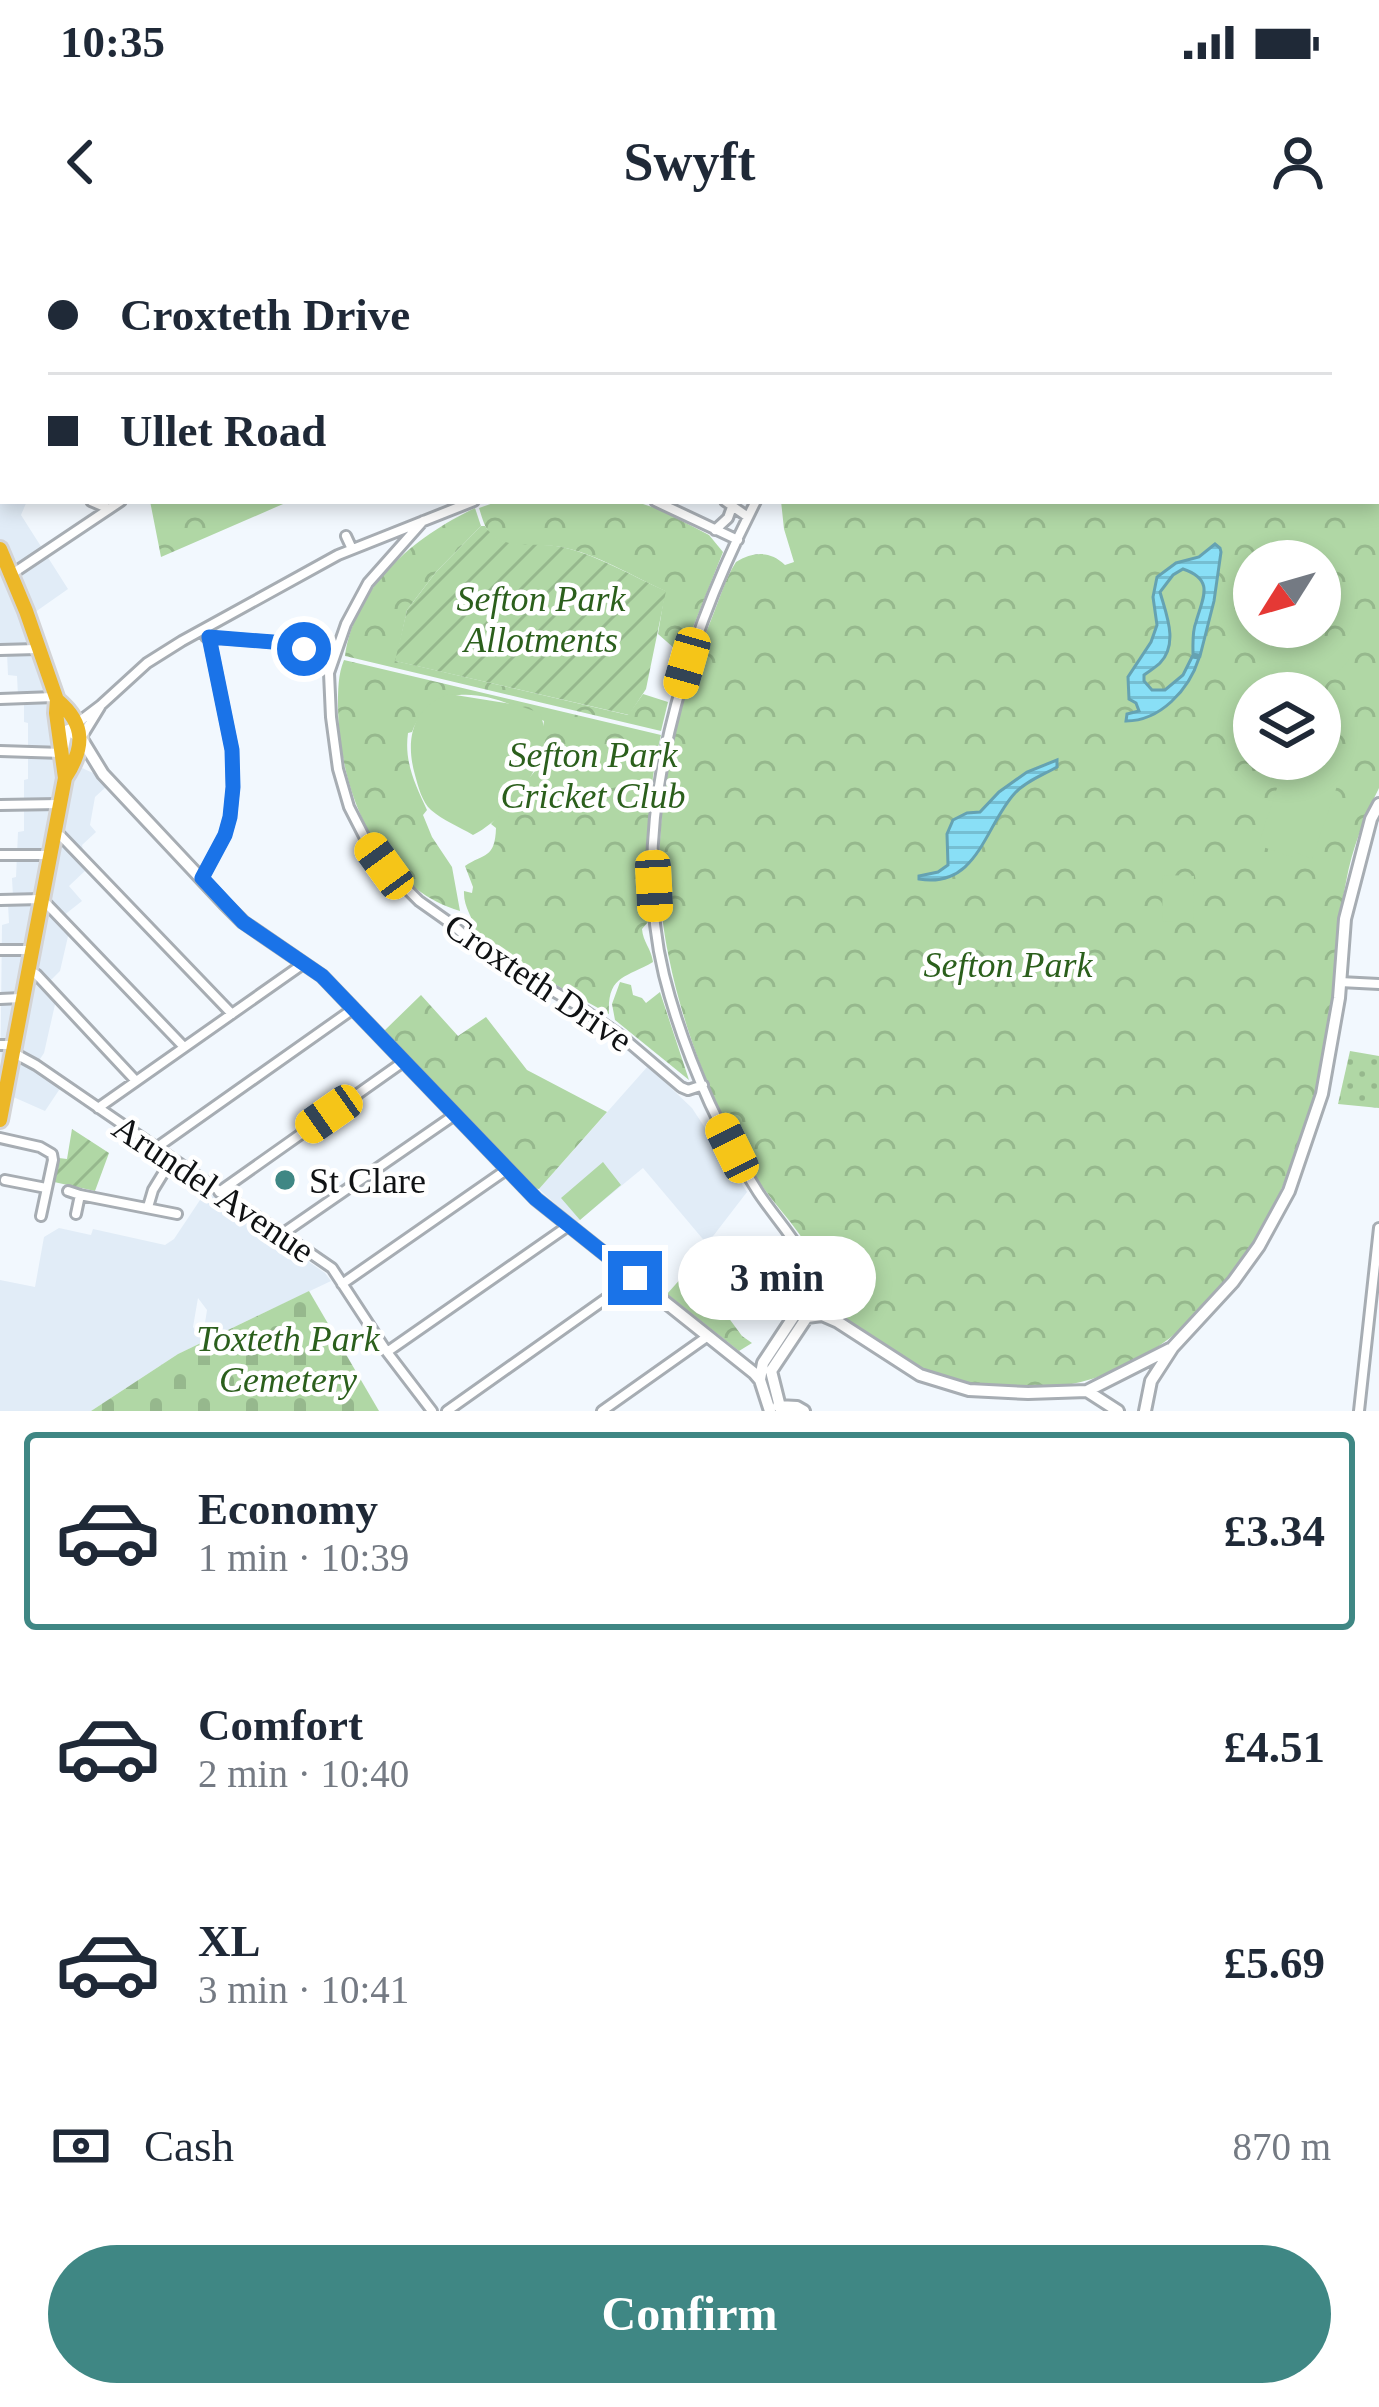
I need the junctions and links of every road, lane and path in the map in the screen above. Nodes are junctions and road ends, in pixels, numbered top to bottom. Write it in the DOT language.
graph roads {
  1 [pos="98,504"];
  2 [pos="116,504"];
  3 [pos="466,504"];
  4 [pos="661,504"];
  5 [pos="729,504"];
  6 [pos="754,504"];
  7 [pos="108,509"];
  8 [pos="748,517"];
  9 [pos="423,521"];
  10 [pos="715,530"];
  11 [pos="346,536"];
  12 [pos="738,541"];
  13 [pos="0,549"];
  14 [pos="352,549"];
  15 [pos="12,574"];
  16 [pos="194,634"];
  17 [pos="209,637"];
  18 [pos="39,649"];
  19 [pos="0,650"];
  20 [pos="334,657"];
  21 [pos="56,698"];
  22 [pos="0,699"];
  23 [pos="101,705"];
  24 [pos="74,731"];
  25 [pos="0,751"];
  26 [pos="70,756"];
  27 [pos="103,774"];
  28 [pos="1379,803"];
  29 [pos="0,805"];
  30 [pos="59,805"];
  31 [pos="54,834"];
  32 [pos="0,855"];
  33 [pos="50,855"];
  34 [pos="202,878"];
  35 [pos="42,899"];
  36 [pos="0,900"];
  37 [pos="0,950"];
  38 [pos="32,950"];
  39 [pos="304,963"];
  40 [pos="28,970"];
  41 [pos="1340,982"];
  42 [pos="1379,984"];
  43 [pos="21,998"];
  44 [pos="0,999"];
  45 [pos="353,1009"];
  46 [pos="232,1013"];
  47 [pos="8,1047"];
  48 [pos="184,1048"];
  49 [pos="403,1062"];
  50 [pos="136,1081"];
  51 [pos="703,1085"];
  52 [pos="2,1091"];
  53 [pos="98,1108"];
  54 [pos="453,1115"];
  55 [pos="0,1120"];
  56 [pos="0,1138"];
  57 [pos="156,1148"];
  58 [pos="172,1159"];
  59 [pos="506,1170"];
  60 [pos="4,1180"];
  61 [pos="46,1188"];
  62 [pos="68,1191"];
  63 [pos="219,1192"];
  64 [pos="80,1195"];
  65 [pos="148,1207"];
  66 [pos="76,1214"];
  67 [pos="177,1214"];
  68 [pos="40,1216"];
  69 [pos="569,1225"];
  70 [pos="1379,1228"];
  71 [pos="282,1234"];
  72 [pos="1377,1257"];
  73 [pos="635,1278"];
  74 [pos="342,1284"];
  75 [pos="809,1285"];
  76 [pos="1376,1299"];
  77 [pos="825,1311"];
  78 [pos="802,1313"];
  79 [pos="781,1335"];
  80 [pos="795,1336"];
  81 [pos="713,1340"];
  82 [pos="1173,1347"];
  83 [pos="387,1352"];
  84 [pos="762,1372"];
  85 [pos="1087,1390"];
  86 [pos="772,1409"];
  87 [pos="432,1411"];
  88 [pos="447,1411"];
  89 [pos="602,1411"];
  90 [pos="803,1411"];
  91 [pos="1118,1411"];
  92 [pos="1145,1411"];
  93 [pos="1359,1411"];
  1 -- 7 [label="street"];
  2 -- 7 [label="street"];
  3 -- 9 [label="street"];
  4 -- 10 [label="street"];
  5 -- 8 [label="street"];
  5 -- 10 [label="street"];
  6 -- 8 [label="street"];
  7 -- 15 [label="street"];
  8 -- 12 [label="street"];
  9 -- 14 [label="street"];
  9 -- 20 [label="street, Croxteth Drive"];
  10 -- 12 [label="street"];
  11 -- 14 [label="street"];
  12 -- 51 [label="street"];
  13 -- 15 [label="highway"];
  14 -- 16 [label="street"];
  15 -- 18 [label="highway"];
  16 -- 17 [label="street"];
  16 -- 23 [label="street"];
  17 -- 20 [label="street"];
  17 -- 34 [label="street"];
  18 -- 19 [label="street"];
  18 -- 21 [label="highway"];
  20 -- 51 [label="street, Croxteth Drive"];
  21 -- 22 [label="street"];
  21 -- 24 [label="highway"];
  21 -- 26 [label="highway"];
  23 -- 24 [label="street"];
  23 -- 24 [label="street"];
  24 -- 26 [label="highway"];
  24 -- 27 [label="street"];
  25 -- 26 [label="street"];
  26 -- 27 [label="street"];
  26 -- 30 [label="highway"];
  27 -- 34 [label="street"];
  28 -- 41 [label="street"];
  29 -- 30 [label="street"];
  30 -- 31 [label="highway"];
  31 -- 33 [label="highway"];
  31 -- 46 [label="street"];
  32 -- 33 [label="street"];
  33 -- 35 [label="highway"];
  34 -- 39 [label="street"];
  35 -- 36 [label="street"];
  35 -- 38 [label="highway"];
  35 -- 48 [label="street"];
  37 -- 38 [label="street"];
  38 -- 40 [label="highway"];
  39 -- 45 [label="street"];
  39 -- 46 [label="street"];
  40 -- 43 [label="highway"];
  40 -- 50 [label="street"];
  41 -- 42 [label="street"];
  41 -- 82 [label="street"];
  43 -- 44 [label="street"];
  43 -- 47 [label="highway"];
  45 -- 49 [label="street"];
  45 -- 57 [label="street"];
  46 -- 48 [label="street"];
  47 -- 52 [label="highway"];
  47 -- 53 [label="street, Arundel Avenue"];
  48 -- 50 [label="street"];
  49 -- 54 [label="street"];
  49 -- 63 [label="street"];
  50 -- 53 [label="street"];
  51 -- 75 [label="street"];
  52 -- 55 [label="highway"];
  53 -- 57 [label="street, Arundel Avenue"];
  54 -- 59 [label="street"];
  54 -- 71 [label="street"];
  56 -- 61 [label="street"];
  57 -- 58 [label="street, Arundel Avenue"];
  58 -- 63 [label="street, Arundel Avenue"];
  58 -- 65 [label="street"];
  59 -- 69 [label="street"];
  59 -- 74 [label="street"];
  60 -- 61 [label="street"];
  61 -- 68 [label="street"];
  62 -- 64 [label="street"];
  63 -- 71 [label="street, Arundel Avenue"];
  64 -- 65 [label="street"];
  64 -- 66 [label="street"];
  65 -- 67 [label="street"];
  69 -- 73 [label="street"];
  69 -- 83 [label="street"];
  70 -- 72 [label="street"];
  71 -- 74 [label="street, Arundel Avenue"];
  72 -- 76 [label="street"];
  73 -- 81 [label="street"];
  73 -- 88 [label="street"];
  74 -- 83 [label="street, Arundel Avenue"];
  75 -- 77 [label="street"];
  75 -- 78 [label="street"];
  76 -- 93 [label="street"];
  77 -- 78 [label="street"];
  77 -- 85 [label="street"];
  78 -- 79 [label="street"];
  78 -- 80 [label="street"];
  79 -- 80 [label="street"];
  79 -- 84 [label="street"];
  80 -- 84 [label="street"];
  81 -- 84 [label="street"];
  81 -- 89 [label="street"];
  82 -- 85 [label="street"];
  82 -- 92 [label="street"];
  83 -- 87 [label="street, Arundel Avenue"];
  84 -- 86 [label="street"];
  85 -- 91 [label="street"];
  86 -- 90 [label="street"];
}
